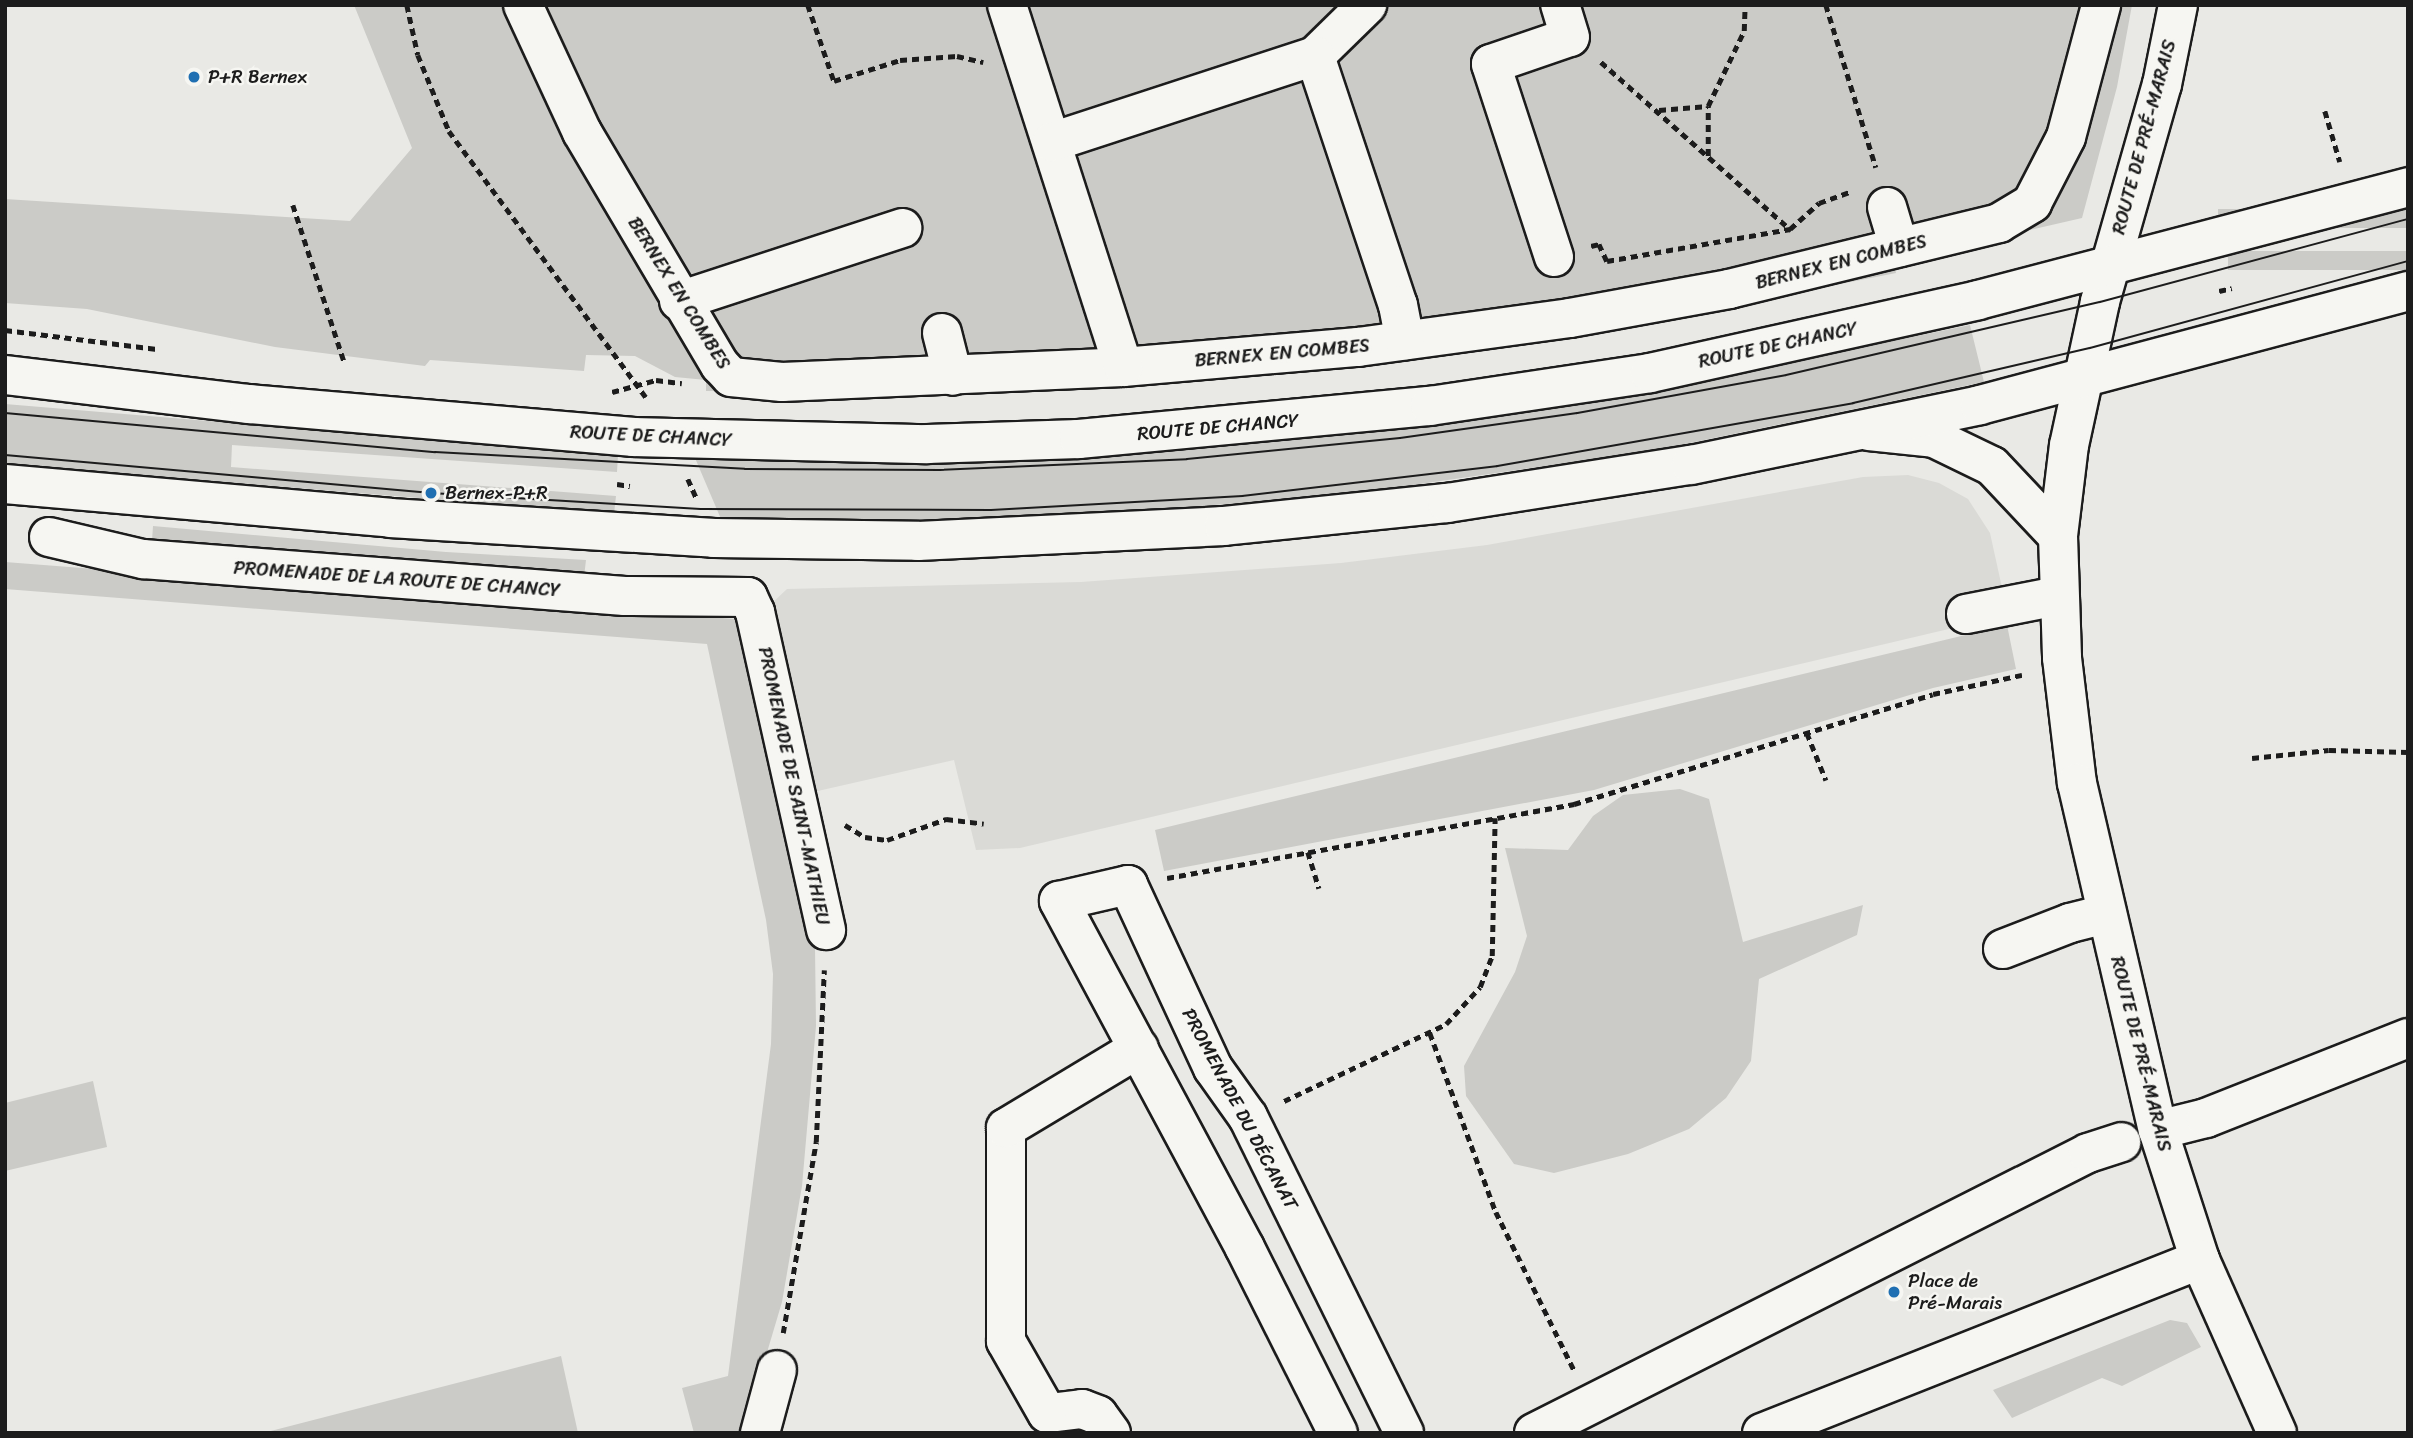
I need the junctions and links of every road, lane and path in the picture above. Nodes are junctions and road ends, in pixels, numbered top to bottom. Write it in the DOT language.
graph roads {
  1 [pos="407,5"];
  2 [pos="523,5"];
  3 [pos="808,5"];
  4 [pos="1007,5"];
  5 [pos="1367,5"];
  6 [pos="1745,5"];
  7 [pos="1826,5"];
  8 [pos="2101,5"];
  9 [pos="2178,5"];
  10 [pos="1565,21"];
  11 [pos="1315,56"];
  12 [pos="1029,72"];
  13 [pos="1708,106"];
  14 [pos="1659,110"];
  15 [pos="2325,111"];
  16 [pos="1052,142"];
  17 [pos="1709,157"];
  18 [pos="2341,167"];
  19 [pos="2408,187"];
  20 [pos="1875,193"];
  21 [pos="293,205"];
  22 [pos="1772,216"];
  23 [pos="902,228"];
  24 [pos="1899,247"];
  25 [pos="1554,257"];
  26 [pos="2109,267"];
  27 [pos="2232,288"];
  28 [pos="2219,291"];
  29 [pos="2408,291"];
  30 [pos="679,301"];
  31 [pos="942,333"];
  32 [pos="1405,340"];
  33 [pos="344,361"];
  34 [pos="1123,367"];
  35 [pos="5,375"];
  36 [pos="953,376"];
  37 [pos="2083,380"];
  38 [pos="677,382"];
  39 [pos="635,385"];
  40 [pos="1860,430"];
  41 [pos="671,439"];
  42 [pos="5,484"];
  43 [pos="617,484"];
  44 [pos="630,486"];
  45 [pos="2058,536"];
  46 [pos="49,537"];
  47 [pos="714,538"];
  48 [pos="2058,596"];
  49 [pos="748,597"];
  50 [pos="1966,614"];
  51 [pos="2027,674"];
  52 [pos="1807,733"];
  53 [pos="2408,752"];
  54 [pos="2252,758"];
  55 [pos="1826,780"];
  56 [pos="800,807"];
  57 [pos="1495,818"];
  58 [pos="984,824"];
  59 [pos="1308,852"];
  60 [pos="1128,884"];
  61 [pos="1319,888"];
  62 [pos="2107,914"];
  63 [pos="827,930"];
  64 [pos="2003,949"];
  65 [pos="1430,1033"];
  66 [pos="2408,1038"];
  67 [pos="1139,1048"];
  68 [pos="1248,1117"];
  69 [pos="2158,1130"];
  70 [pos="2121,1142"];
  71 [pos="2200,1260"];
  72 [pos="777,1370"];
  73 [pos="1592,1403"];
  74 [pos="760,1433"];
  75 [pos="1111,1433"];
  76 [pos="1338,1433"];
  77 [pos="1404,1433"];
  78 [pos="1534,1433"];
  79 [pos="1762,1433"];
  80 [pos="2277,1433"];
  1 -- 39 [label="path"];
  2 -- 30 [label="street, BERNEX EN COMBES"];
  3 -- 12 [label="path"];
  4 -- 12 [label="street"];
  5 -- 11 [label="street"];
  6 -- 13 [label="path"];
  7 -- 20 [label="path"];
  8 -- 24 [label="street, BERNEX EN COMBES"];
  9 -- 26 [label="street, ROUTE DE PRÉ-MARAIS"];
  10 -- 14 [label="path"];
  10 -- 25 [label="street"];
  11 -- 16 [label="street"];
  11 -- 32 [label="street"];
  12 -- 16 [label="street"];
  13 -- 14 [label="path"];
  13 -- 17 [label="path"];
  14 -- 17 [label="path"];
  15 -- 18 [label="path"];
  16 -- 34 [label="street"];
  17 -- 22 [label="path"];
  19 -- 26 [label="street, ROUTE DE CHANCY"];
  20 -- 24 [label="street"];
  20 -- 25 [label="path"];
  21 -- 33 [label="path"];
  23 -- 30 [label="street"];
  24 -- 32 [label="street, BERNEX EN COMBES"];
  26 -- 37 [label="street, ROUTE DE PRÉ-MARAIS"];
  26 -- 41 [label="street, ROUTE DE CHANCY"];
  27 -- 28 [label="path"];
  29 -- 37 [label="street"];
  30 -- 36 [label="street, BERNEX EN COMBES"];
  31 -- 36 [label="street"];
  32 -- 34 [label="street, BERNEX EN COMBES"];
  34 -- 36 [label="street, BERNEX EN COMBES"];
  35 -- 41 [label="street, ROUTE DE CHANCY"];
  37 -- 40 [label="street"];
  37 -- 45 [label="street, ROUTE DE PRÉ-MARAIS"];
  38 -- 39 [label="path"];
  39 -- 41 [label="path"];
  40 -- 45 [label="street"];
  40 -- 47 [label="street"];
  41 -- 47 [label="path"];
  42 -- 47 [label="street"];
  43 -- 44 [label="path"];
  45 -- 48 [label="street, ROUTE DE PRÉ-MARAIS"];
  46 -- 49 [label="street, PROMENADE DE LA ROUTE DE CHANCY"];
  48 -- 50 [label="street"];
  48 -- 62 [label="street, ROUTE DE PRÉ-MARAIS"];
  49 -- 56 [label="street, PROMENADE DE SAINT-MATHIEU"];
  51 -- 52 [label="path"];
  52 -- 55 [label="path"];
  52 -- 57 [label="path"];
  53 -- 54 [label="path"];
  56 -- 58 [label="path"];
  56 -- 63 [label="street, PROMENADE DE SAINT-MATHIEU"];
  57 -- 59 [label="path"];
  57 -- 65 [label="path"];
  59 -- 60 [label="path"];
  59 -- 61 [label="path"];
  60 -- 67 [label="street"];
  60 -- 68 [label="street, PROMENADE DU DÉCANAT"];
  62 -- 64 [label="street"];
  62 -- 69 [label="street, ROUTE DE PRÉ-MARAIS"];
  63 -- 72 [label="path, PROMENADE DE SAINT-MATHIEU"];
  65 -- 68 [label="path"];
  65 -- 73 [label="path"];
  66 -- 69 [label="street"];
  67 -- 75 [label="street"];
  67 -- 76 [label="street"];
  68 -- 77 [label="street, PROMENADE DU DÉCANAT"];
  69 -- 71 [label="street, ROUTE DE PRÉ-MARAIS"];
  70 -- 73 [label="street"];
  71 -- 79 [label="street"];
  71 -- 80 [label="street, ROUTE DE PRÉ-MARAIS"];
  72 -- 74 [label="street"];
  73 -- 78 [label="street"];
}
